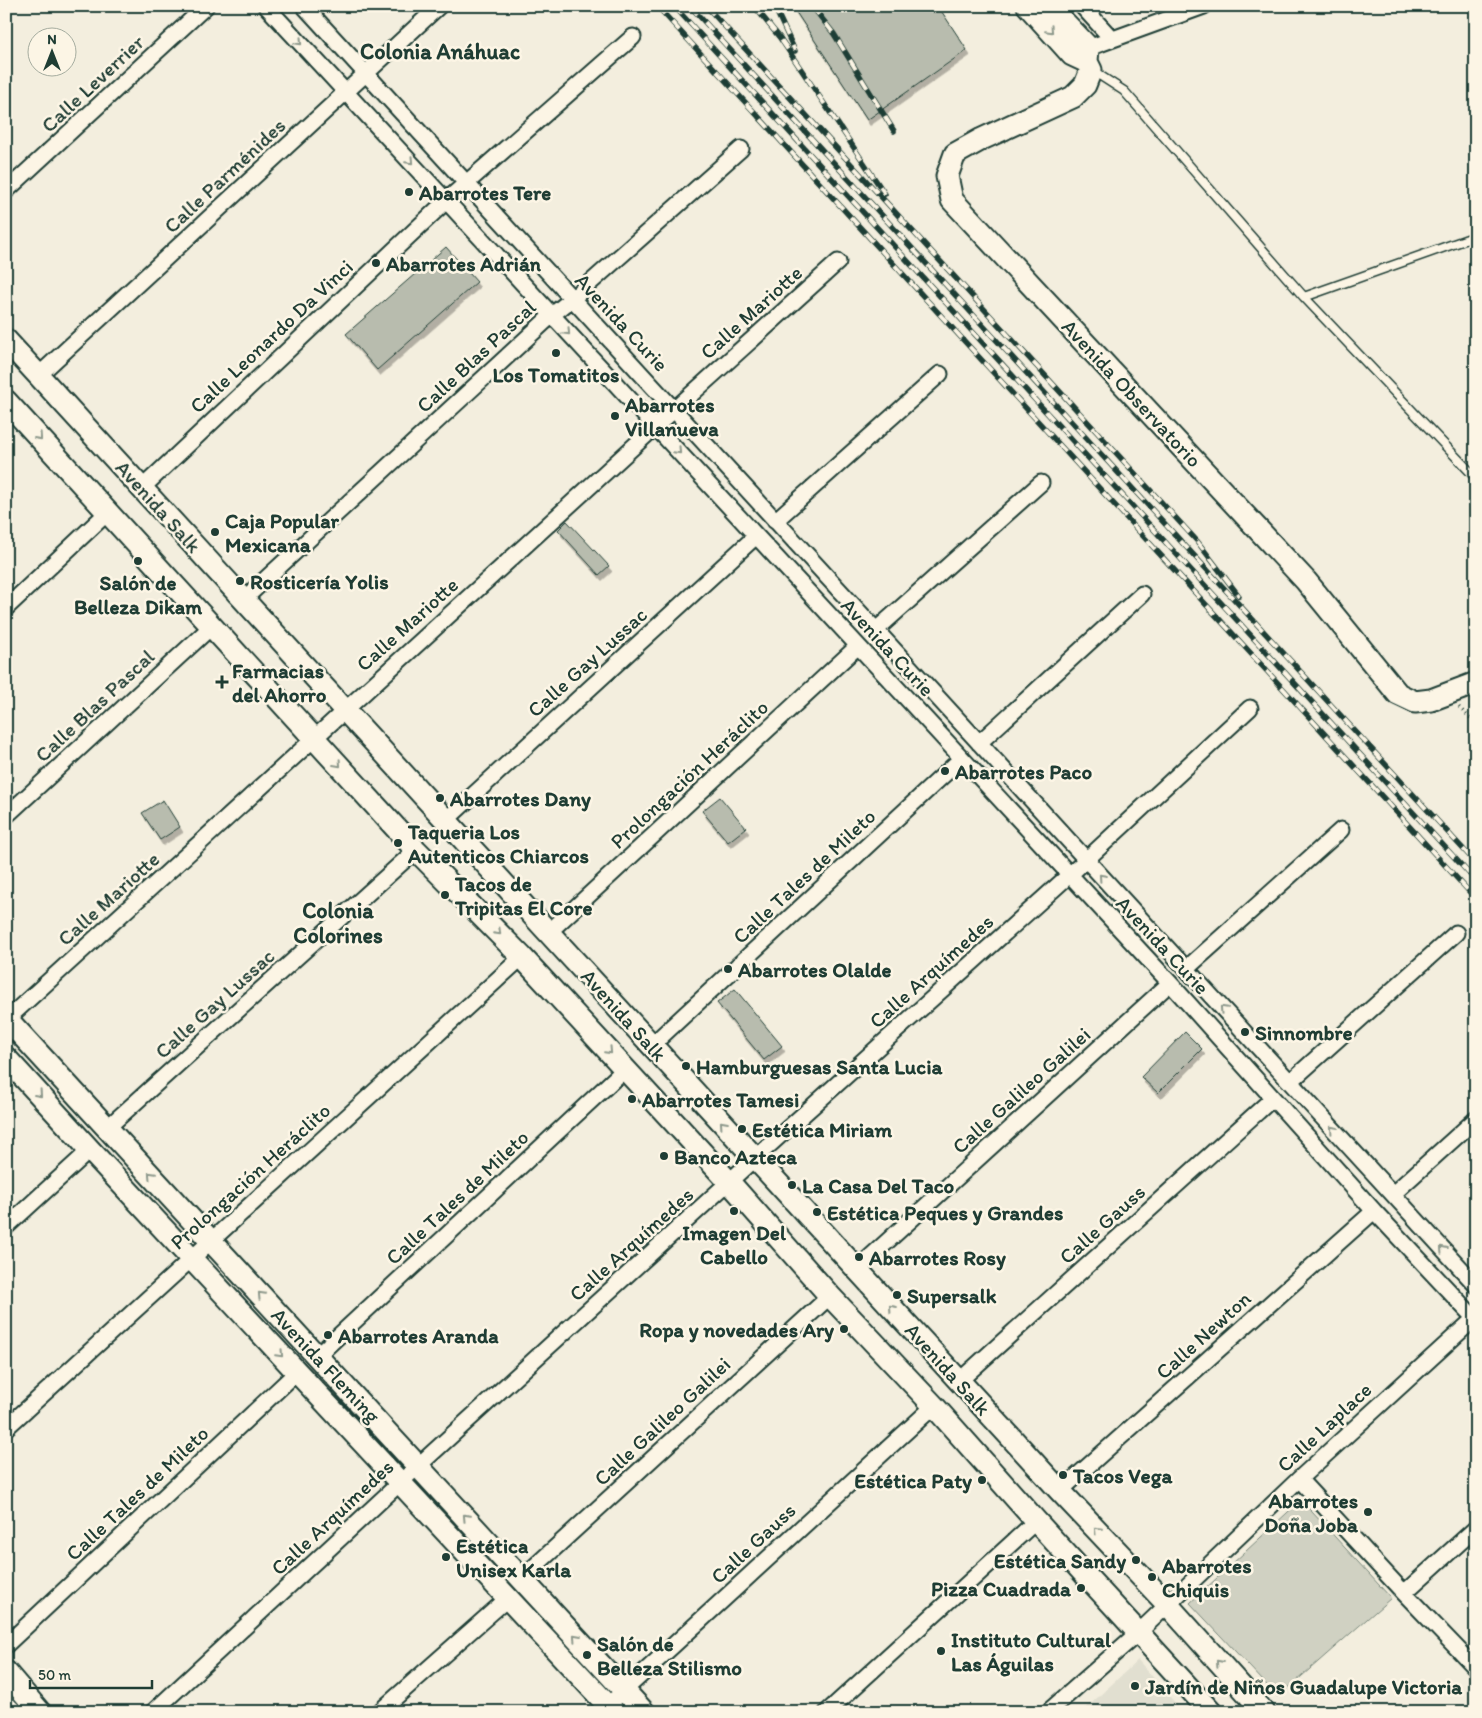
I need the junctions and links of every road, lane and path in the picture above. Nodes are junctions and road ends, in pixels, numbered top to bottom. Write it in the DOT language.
graph roads {
  1 [pos="206,6"];
  2 [pos="266,6"];
  3 [pos="304,6"];
  4 [pos="439,6"];
  5 [pos="1028,6"];
  6 [pos="1049,6"];
  7 [pos="1082,6"];
  8 [pos="1204,6"];
  9 [pos="633,37"];
  10 [pos="1112,39"];
  11 [pos="1084,59"];
  12 [pos="366,74"];
  13 [pos="345,92"];
  14 [pos="740,149"];
  15 [pos="467,184"];
  16 [pos="6,191"];
  17 [pos="446,201"];
  18 [pos="1476,236"];
  19 [pos="838,262"];
  20 [pos="1304,297"];
  21 [pos="572,299"];
  22 [pos="552,315"];
  23 [pos="6,340"];
  24 [pos="940,374"];
  25 [pos="39,375"];
  26 [pos="7,403"];
  27 [pos="674,410"];
  28 [pos="655,427"];
  29 [pos="1476,478"];
  30 [pos="1041,483"];
  31 [pos="142,488"];
  32 [pos="108,512"];
  33 [pos="775,521"];
  34 [pos="756,536"];
  35 [pos="1142,594"];
  36 [pos="244,599"];
  37 [pos="6,608"];
  38 [pos="212,626"];
  39 [pos="876,630"];
  40 [pos="858,646"];
  41 [pos="1476,683"];
  42 [pos="1250,708"];
  43 [pos="345,710"];
  44 [pos="314,738"];
  45 [pos="979,743"];
  46 [pos="962,758"];
  47 [pos="6,816"];
  48 [pos="446,820"];
  49 [pos="1341,830"];
  50 [pos="416,850"];
  51 [pos="1086,860"];
  52 [pos="1069,876"];
  53 [pos="549,932"];
  54 [pos="1456,933"];
  55 [pos="522,957"];
  56 [pos="1186,969"];
  57 [pos="1170,983"];
  58 [pos="6,1019"];
  59 [pos="652,1045"];
  60 [pos="6,1058"];
  61 [pos="625,1069"];
  62 [pos="1290,1082"];
  63 [pos="1272,1098"];
  64 [pos="1476,1119"];
  65 [pos="108,1128"];
  66 [pos="90,1150"];
  67 [pos="755,1158"];
  68 [pos="730,1182"];
  69 [pos="1393,1194"];
  70 [pos="1374,1211"];
  71 [pos="6,1227"];
  72 [pos="211,1240"];
  73 [pos="191,1258"];
  74 [pos="857,1269"];
  75 [pos="1476,1285"];
  76 [pos="830,1296"];
  77 [pos="1475,1319"];
  78 [pos="317,1356"];
  79 [pos="298,1372"];
  80 [pos="959,1381"];
  81 [pos="934,1406"];
  82 [pos="6,1428"];
  83 [pos="418,1466"];
  84 [pos="1299,1479"];
  85 [pos="400,1482"];
  86 [pos="1060,1491"];
  87 [pos="1036,1521"];
  88 [pos="1476,1528"];
  89 [pos="522,1578"];
  90 [pos="1404,1593"];
  91 [pos="508,1598"];
  92 [pos="1168,1605"];
  93 [pos="1138,1633"];
  94 [pos="6,1645"];
  95 [pos="1476,1668"];
  96 [pos="6,1672"];
  97 [pos="624,1690"];
  98 [pos="6,1707"];
  99 [pos="608,1710"];
  100 [pos="10,1712"];
  101 [pos="40,1712"];
  102 [pos="153,1712"];
  103 [pos="379,1712"];
  104 [pos="644,1712"];
  105 [pos="827,1712"];
  106 [pos="1048,1712"];
  107 [pos="1211,1712"];
  108 [pos="1264,1712"];
  1 -- 16 [label="street, Calle Leverrier"];
  2 -- 13 [label="street, Avenida Curie, one-way"];
  3 -- 12 [label="street, Avenida Curie"];
  4 -- 12 [label="street, Calle Parménides"];
  5 -- 11 [label="main road, one-way"];
  6 -- 11 [label="main road"];
  7 -- 10 [label="street"];
  8 -- 10 [label="street"];
  9 -- 15 [label="street, Calle Leonardo Da Vinci"];
  10 -- 11 [label="street"];
  11 -- 20 [label="lane"];
  11 -- 41 [label="main road, Avenida Observatorio"];
  12 -- 13 [label="street, Calle Parménides"];
  12 -- 15 [label="street, Avenida Curie"];
  13 -- 17 [label="street, Avenida Curie, one-way"];
  13 -- 25 [label="street, Calle Parménides"];
  14 -- 21 [label="street, Calle Blas Pascal"];
  15 -- 17 [label="street, Calle Leonardo Da Vinci"];
  15 -- 21 [label="street, Avenida Curie"];
  17 -- 22 [label="street, Avenida Curie"];
  17 -- 31 [label="street, Calle Leonardo Da Vinci"];
  18 -- 20 [label="lane"];
  19 -- 27 [label="street, Calle Mariotte"];
  20 -- 29 [label="lane"];
  21 -- 22 [label="street, Calle Blas Pascal"];
  21 -- 27 [label="street, Avenida Curie"];
  22 -- 28 [label="street, Avenida Curie, one-way"];
  22 -- 36 [label="street, Calle Blas Pascal"];
  23 -- 25 [label="main road, Avenida Salk"];
  24 -- 33 [label="street"];
  25 -- 31 [label="main road, Avenida Salk"];
  26 -- 32 [label="main road, Avenida Salk, one-way"];
  27 -- 28 [label="street, Calle Mariotte"];
  27 -- 33 [label="street, Avenida Curie"];
  28 -- 34 [label="street, Avenida Curie, one-way"];
  28 -- 43 [label="street, Calle Mariotte"];
  30 -- 39 [label="street"];
  31 -- 36 [label="main road, Avenida Salk"];
  32 -- 37 [label="street"];
  32 -- 38 [label="main road, Avenida Salk"];
  33 -- 39 [label="street, Avenida Curie"];
  34 -- 40 [label="street, Avenida Curie"];
  34 -- 48 [label="street, Calle Gay Lussac"];
  35 -- 45 [label="street"];
  36 -- 43 [label="main road, Avenida Salk"];
  38 -- 44 [label="main road, Avenida Salk"];
  38 -- 47 [label="street, Calle Blas Pascal"];
  39 -- 45 [label="street, Avenida Curie"];
  40 -- 46 [label="street, Avenida Curie"];
  40 -- 53 [label="street, Prolongación Heráclito"];
  42 -- 51 [label="street, Calle Arquímedes"];
  43 -- 44 [label="street, Calle Mariotte"];
  43 -- 48 [label="main road, Avenida Salk"];
  44 -- 50 [label="main road, Avenida Salk, one-way"];
  44 -- 58 [label="street, Calle Mariotte"];
  45 -- 51 [label="street, Avenida Curie"];
  46 -- 52 [label="street, Avenida Curie"];
  46 -- 59 [label="street, Calle Tales de Mileto"];
  48 -- 53 [label="main road, Avenida Salk"];
  49 -- 56 [label="street"];
  50 -- 55 [label="main road, Avenida Salk, one-way"];
  50 -- 65 [label="street, Calle Gay Lussac"];
  51 -- 52 [label="street, Calle Arquímedes"];
  56 -- 51 [label="street, Avenida Curie, one-way"];
  52 -- 57 [label="street, Avenida Curie"];
  52 -- 67 [label="street, Calle Arquímedes"];
  53 -- 59 [label="main road, Avenida Salk"];
  54 -- 62 [label="street"];
  55 -- 61 [label="main road, Avenida Salk, one-way"];
  55 -- 72 [label="street, Prolongación Heráclito"];
  62 -- 56 [label="street, Avenida Curie, one-way"];
  57 -- 63 [label="street, Avenida Curie"];
  57 -- 74 [label="street, Calle Galileo Galilei"];
  58 -- 65 [label="main road, Avenida Fleming"];
  67 -- 59 [label="main road, Avenida Salk, one-way"];
  60 -- 66 [label="main road, Avenida Fleming, one-way"];
  61 -- 68 [label="main road, Avenida Salk"];
  61 -- 78 [label="street, Calle Tales de Mileto"];
  69 -- 62 [label="street, Avenida Curie, one-way"];
  63 -- 70 [label="street, Avenida Curie"];
  63 -- 80 [label="street, Calle Gauss"];
  64 -- 69 [label="street"];
  72 -- 65 [label="main road, Avenida Fleming, one-way"];
  66 -- 71 [label="street"];
  66 -- 73 [label="main road, Avenida Fleming"];
  67 -- 68 [label="street, Calle Arquímedes"];
  67 -- 74 [label="main road, Avenida Salk"];
  68 -- 76 [label="main road, Avenida Salk"];
  68 -- 83 [label="street, Calle Arquímedes"];
  75 -- 69 [label="street, Avenida Curie, one-way"];
  70 -- 77 [label="street, Avenida Curie"];
  70 -- 86 [label="street, Calle Newton"];
  72 -- 73 [label="street, Prolongación Heráclito"];
  78 -- 72 [label="main road, Avenida Fleming, one-way"];
  73 -- 79 [label="main road, Avenida Fleming, one-way"];
  73 -- 82 [label="street, Prolongación Heráclito"];
  80 -- 74 [label="main road, Avenida Salk, one-way"];
  76 -- 81 [label="main road, Avenida Salk"];
  76 -- 89 [label="street, Calle Galileo Galilei"];
  77 -- 84 [label="street, Calle Laplace"];
  78 -- 83 [label="main road, Avenida Fleming"];
  79 -- 85 [label="main road, Avenida Fleming"];
  79 -- 94 [label="street, Calle Tales de Mileto"];
  80 -- 86 [label="main road, Avenida Salk"];
  81 -- 87 [label="main road, Avenida Salk"];
  81 -- 97 [label="street, Calle Gauss"];
  83 -- 85 [label="street, Calle Arquímedes"];
  89 -- 83 [label="main road, Avenida Fleming, one-way"];
  84 -- 90 [label="street"];
  84 -- 92 [label="street, Calle Laplace"];
  85 -- 91 [label="main road, Avenida Fleming"];
  85 -- 102 [label="street, Calle Arquímedes"];
  92 -- 86 [label="main road, Avenida Salk, one-way"];
  87 -- 93 [label="main road, Avenida Salk"];
  87 -- 105 [label="street"];
  88 -- 90 [label="street"];
  97 -- 89 [label="main road, Avenida Fleming, one-way"];
  90 -- 95 [label="street"];
  91 -- 99 [label="main road, Avenida Fleming"];
  91 -- 103 [label="street"];
  92 -- 93 [label="street, Calle Laplace"];
  108 -- 92 [label="main road, Avenida Salk, one-way"];
  93 -- 106 [label="street, Calle Laplace"];
  93 -- 107 [label="main road, Avenida Salk"];
  96 -- 101 [label="main road"];
  97 -- 99 [label="street, Calle Gauss"];
  97 -- 104 [label="main road, Avenida Fleming"];
  98 -- 100 [label="main road"];
}
